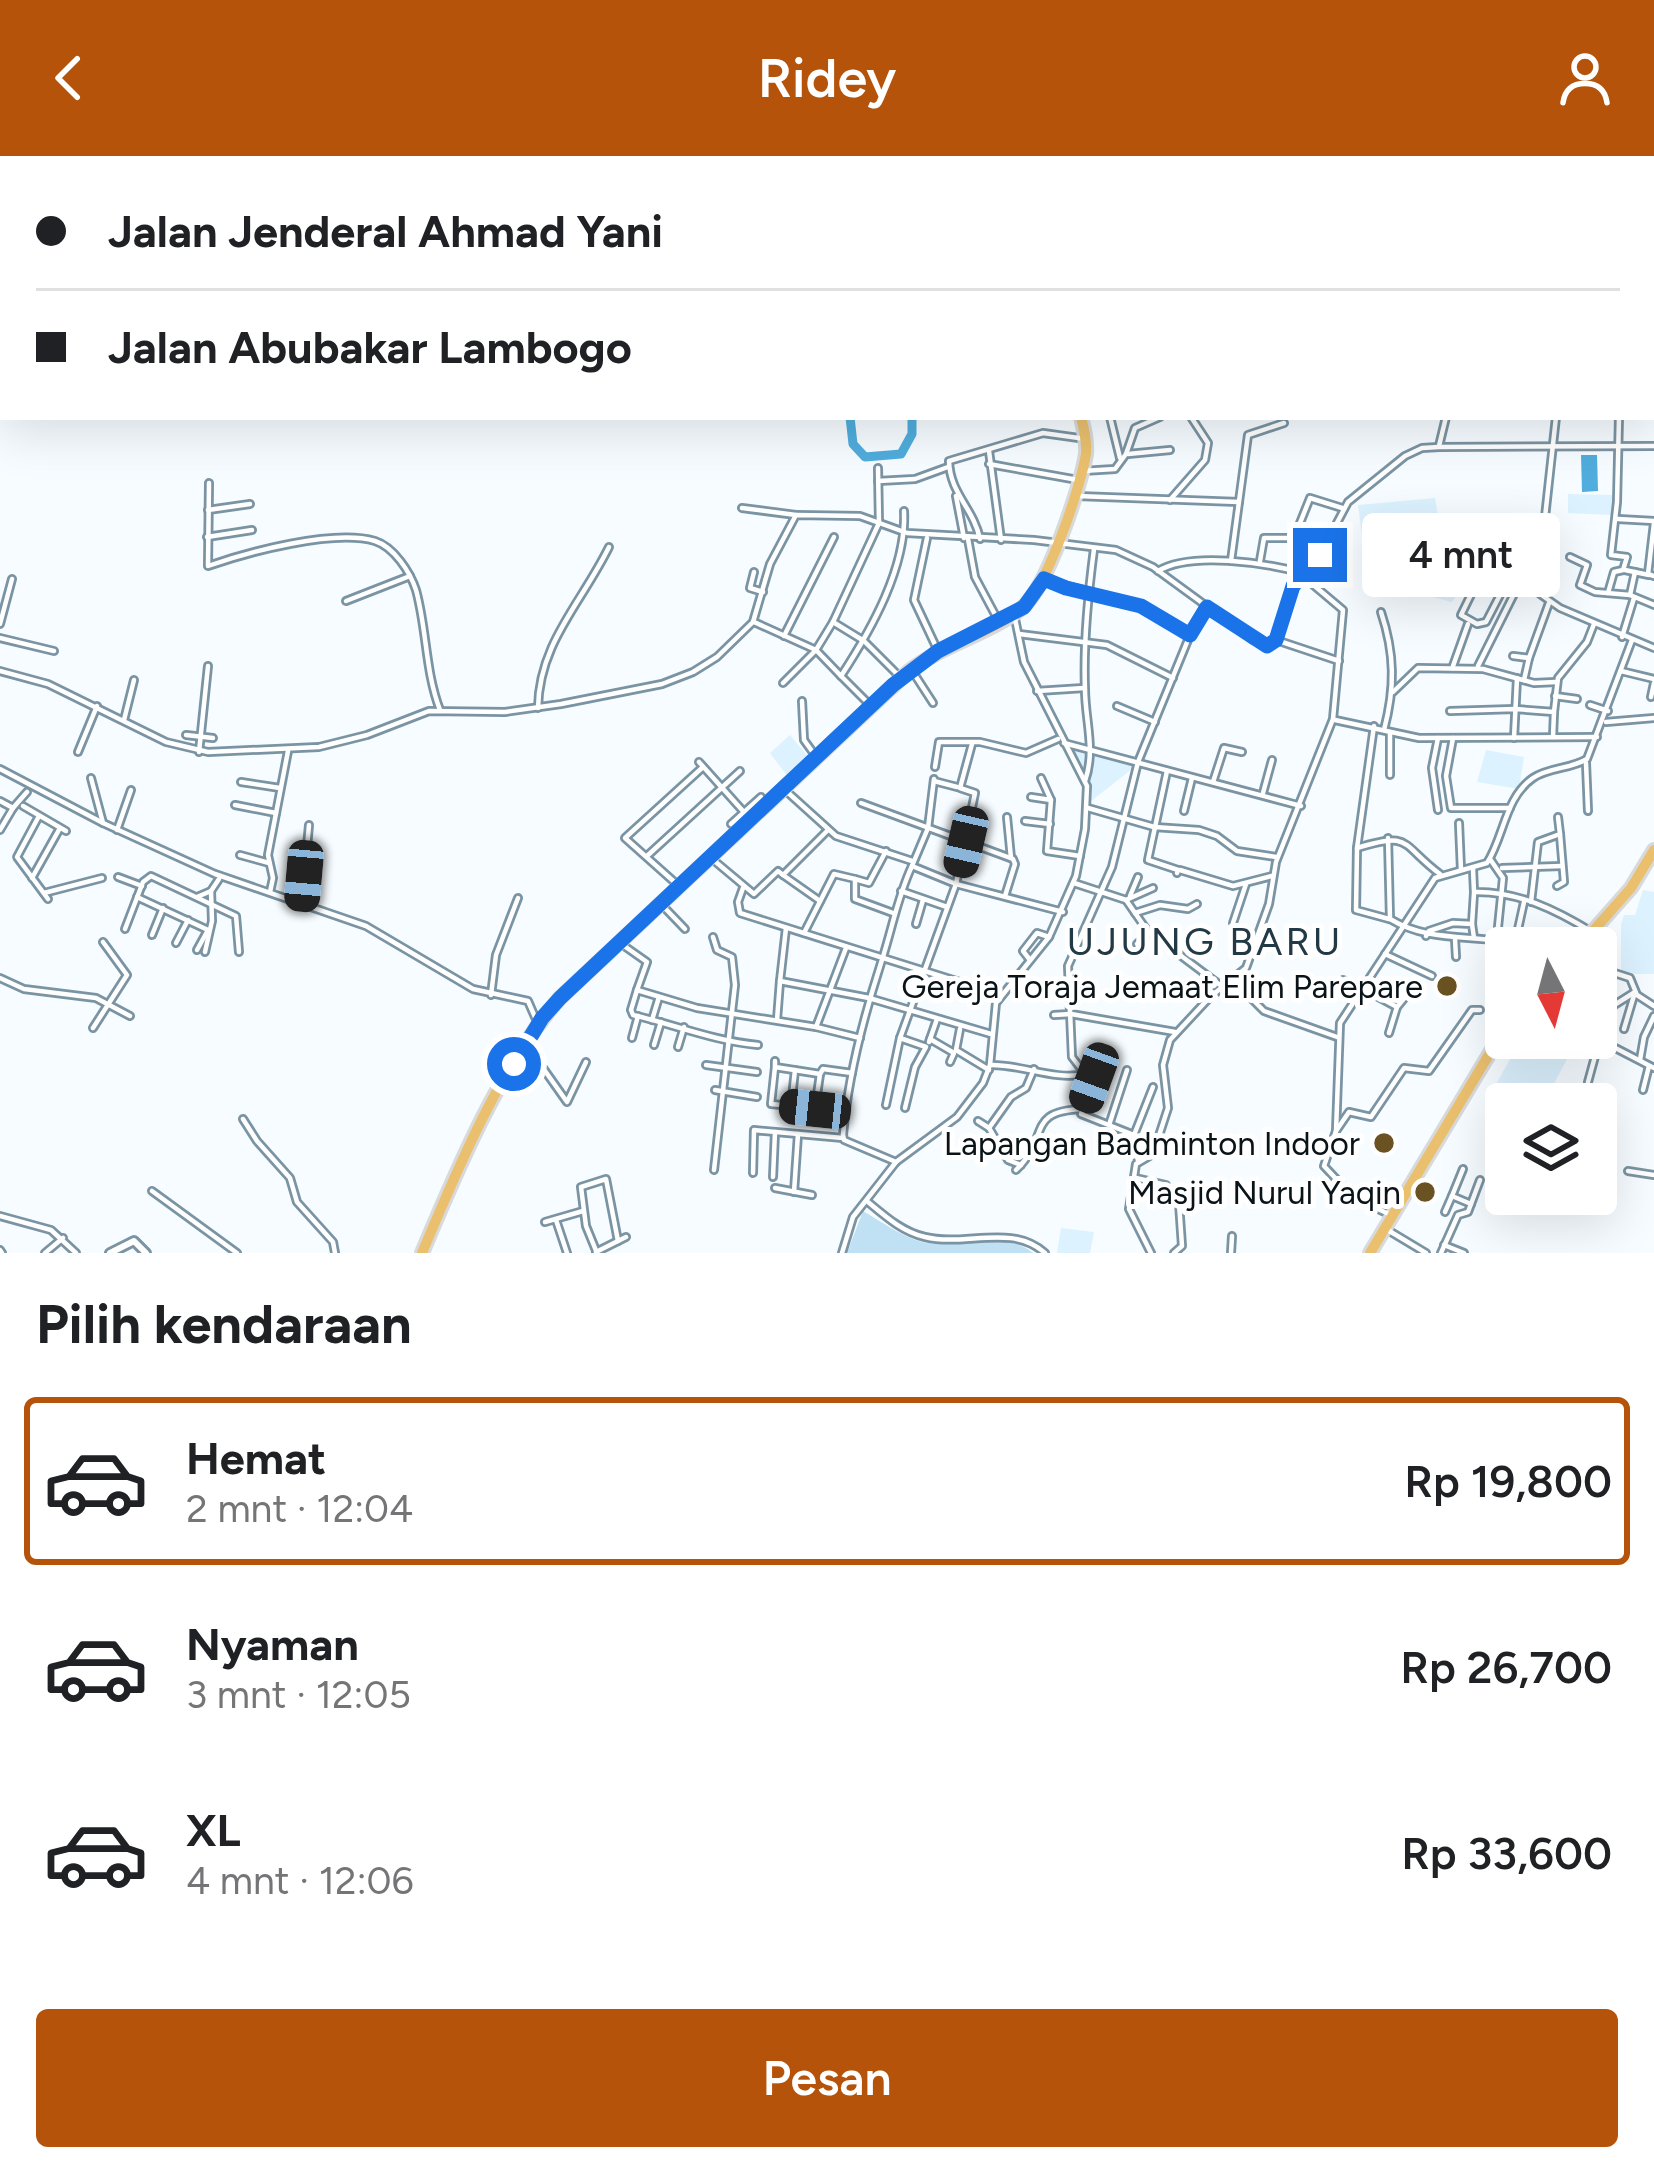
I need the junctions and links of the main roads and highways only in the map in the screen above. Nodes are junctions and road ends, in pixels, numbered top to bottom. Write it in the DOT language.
graph roads {
  1 [pos="1082,420"];
  2 [pos="1654,850"];
  3 [pos="1596,927"];
  4 [pos="1485,1056"];
  5 [pos="422,1253"];
  6 [pos="1370,1253"];
  1 -- 5 [label="highway"];
  2 -- 3 [label="highway"];
  4 -- 6 [label="highway"];
}
